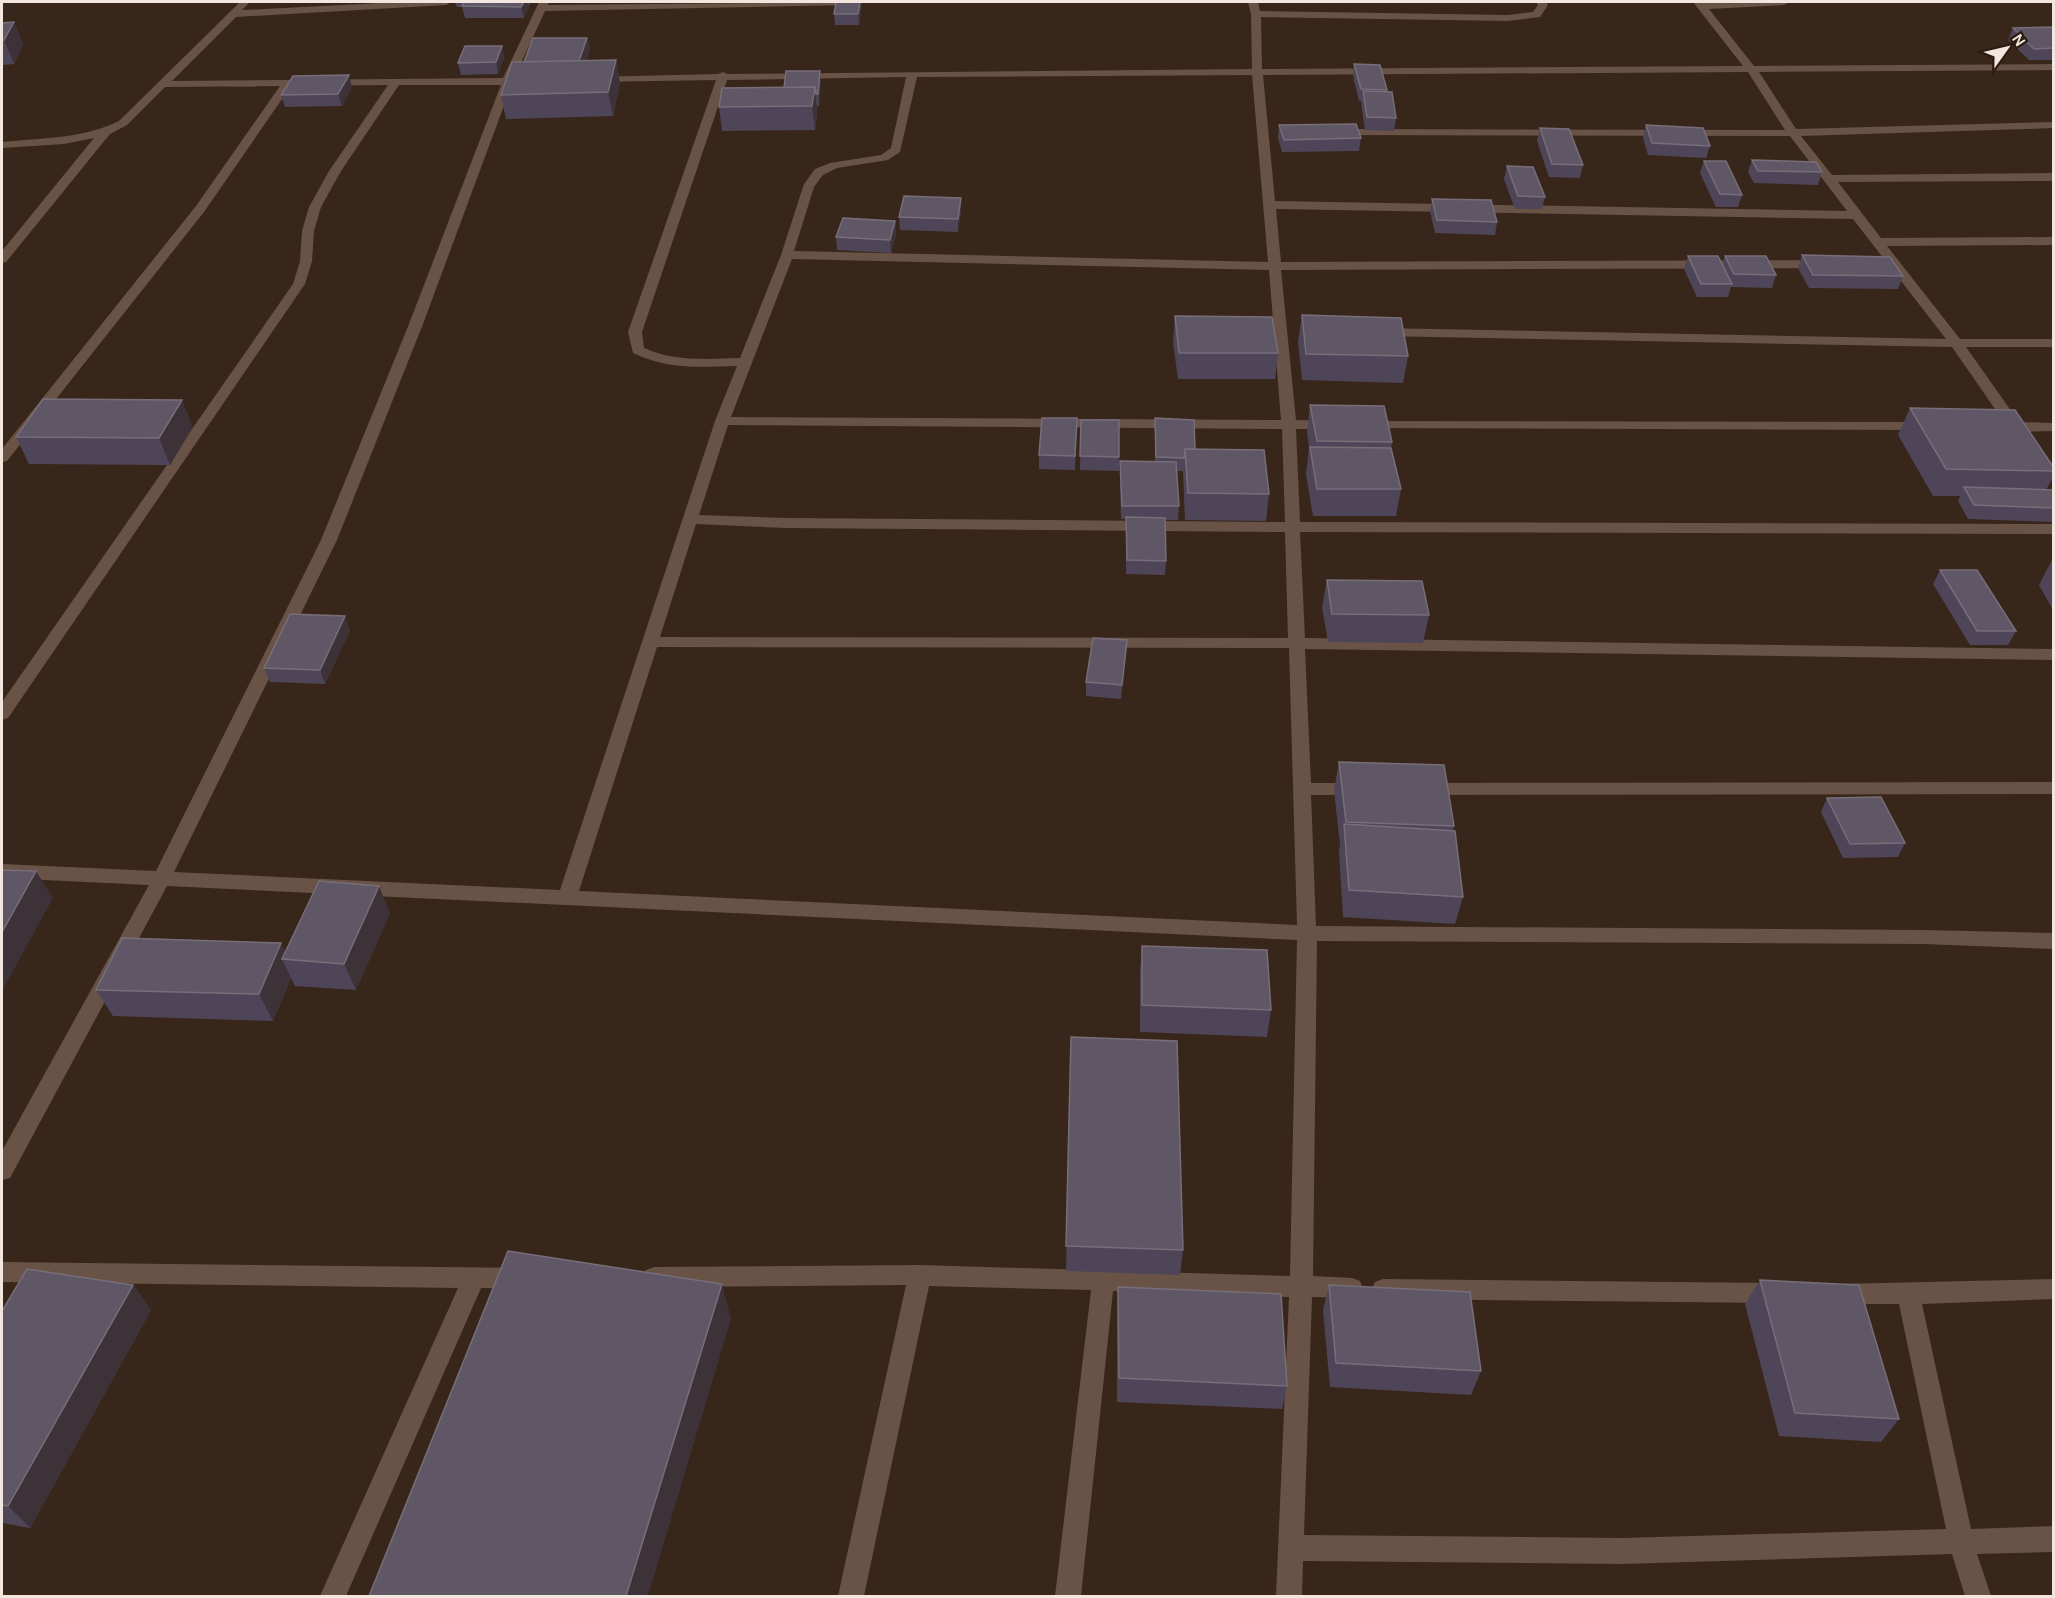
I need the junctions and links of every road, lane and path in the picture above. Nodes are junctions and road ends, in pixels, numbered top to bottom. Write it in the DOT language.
graph roads {
  1 [pos="245,2"];
  2 [pos="446,2"];
  3 [pos="848,2"];
  4 [pos="1342,2"];
  5 [pos="1427,2"];
  6 [pos="1541,2"];
  7 [pos="1784,2"];
  8 [pos="543,4"];
  9 [pos="1700,4"];
  10 [pos="1254,8"];
  11 [pos="234,14"];
  12 [pos="1346,16"];
  13 [pos="1436,17"];
  14 [pos="2054,67"];
  15 [pos="1752,70"];
  16 [pos="1257,71"];
  17 [pos="912,74"];
  18 [pos="723,75"];
  19 [pos="587,79"];
  20 [pos="541,81"];
  21 [pos="288,82"];
  22 [pos="396,82"];
  23 [pos="507,82"];
  24 [pos="161,84"];
  25 [pos="2054,125"];
  26 [pos="105,132"];
  27 [pos="1322,132"];
  28 [pos="1793,133"];
  29 [pos="2,145"];
  30 [pos="2054,177"];
  31 [pos="1828,179"];
  32 [pos="1269,205"];
  33 [pos="1855,215"];
  34 [pos="2054,241"];
  35 [pos="1876,242"];
  36 [pos="787,255"];
  37 [pos="2,259"];
  38 [pos="1834,264"];
  39 [pos="1275,266"];
  40 [pos="1364,331"];
  41 [pos="1956,343"];
  42 [pos="2054,343"];
  43 [pos="745,362"];
  44 [pos="722,421"];
  45 [pos="1289,424"];
  46 [pos="1943,426"];
  47 [pos="1991,426"];
  48 [pos="2054,427"];
  49 [pos="2018,431"];
  50 [pos="2,458"];
  51 [pos="691,519"];
  52 [pos="1293,527"];
  53 [pos="2054,529"];
  54 [pos="651,642"];
  55 [pos="1298,643"];
  56 [pos="2054,655"];
  57 [pos="2,714"];
  58 [pos="1303,785"];
  59 [pos="2054,788"];
  60 [pos="1376,789"];
  61 [pos="1412,789"];
  62 [pos="2,871"];
  63 [pos="162,878"];
  64 [pos="567,899"];
  65 [pos="1307,933"];
  66 [pos="2054,941"];
  67 [pos="2,1171"];
  68 [pos="2,1272"];
  69 [pos="920,1275"];
  70 [pos="638,1277"];
  71 [pos="474,1278"];
  72 [pos="544,1278"];
  73 [pos="1103,1282"];
  74 [pos="1301,1288"];
  75 [pos="2054,1289"];
  76 [pos="1908,1294"];
  77 [pos="2054,1539"];
  78 [pos="1961,1542"];
  79 [pos="1290,1548"];
  80 [pos="333,1596"];
  81 [pos="850,1596"];
  82 [pos="1068,1596"];
  83 [pos="1289,1596"];
  84 [pos="1978,1596"];
  1 -- 11 [label="street"];
  2 -- 11 [label="street"];
  3 -- 8 [label="street"];
  4 -- 12 [label="street"];
  5 -- 13 [label="street"];
  6 -- 13 [label="street"];
  7 -- 9 [label="street"];
  8 -- 23 [label="street"];
  9 -- 15 [label="street"];
  10 -- 12 [label="street"];
  10 -- 16 [label="street"];
  11 -- 24 [label="street"];
  12 -- 13 [label="street"];
  14 -- 15 [label="street"];
  15 -- 16 [label="street"];
  15 -- 28 [label="street"];
  16 -- 17 [label="street"];
  16 -- 32 [label="street"];
  17 -- 18 [label="street"];
  17 -- 36 [label="street"];
  18 -- 19 [label="street"];
  18 -- 43 [label="street"];
  20 -- 23 [label="street"];
  21 -- 22 [label="street"];
  21 -- 24 [label="street"];
  21 -- 50 [label="street"];
  22 -- 23 [label="street"];
  22 -- 57 [label="street"];
  23 -- 63 [label="street"];
  24 -- 26 [label="street"];
  25 -- 28 [label="street"];
  26 -- 29 [label="street"];
  26 -- 37 [label="street"];
  27 -- 28 [label="street"];
  28 -- 31 [label="street"];
  30 -- 31 [label="street"];
  31 -- 33 [label="street"];
  32 -- 33 [label="street"];
  32 -- 39 [label="street"];
  33 -- 35 [label="street"];
  34 -- 35 [label="street"];
  35 -- 41 [label="street"];
  36 -- 39 [label="street"];
  36 -- 43 [label="street"];
  38 -- 39 [label="street"];
  39 -- 45 [label="street"];
  40 -- 41 [label="street"];
  41 -- 42 [label="street"];
  41 -- 49 [label="street"];
  43 -- 44 [label="street"];
  44 -- 45 [label="street"];
  44 -- 51 [label="street"];
  45 -- 46 [label="street"];
  45 -- 52 [label="street"];
  47 -- 49 [label="street"];
  48 -- 49 [label="street"];
  51 -- 52 [label="street"];
  51 -- 54 [label="street"];
  52 -- 53 [label="street"];
  52 -- 55 [label="street"];
  54 -- 55 [label="street"];
  54 -- 64 [label="street"];
  55 -- 56 [label="street"];
  55 -- 58 [label="street"];
  58 -- 60 [label="street"];
  58 -- 65 [label="street"];
  59 -- 61 [label="street"];
  62 -- 63 [label="street"];
  63 -- 64 [label="street"];
  63 -- 67 [label="street"];
  64 -- 65 [label="street"];
  65 -- 66 [label="street"];
  65 -- 74 [label="street"];
  68 -- 71 [label="street"];
  69 -- 70 [label="street"];
  69 -- 73 [label="street"];
  69 -- 81 [label="street"];
  71 -- 72 [label="street"];
  71 -- 80 [label="street"];
  73 -- 74 [label="street"];
  73 -- 82 [label="street"];
  74 -- 76 [label="street"];
  74 -- 79 [label="street"];
  75 -- 76 [label="street"];
  76 -- 78 [label="street"];
  77 -- 78 [label="street"];
  78 -- 79 [label="street"];
  78 -- 84 [label="street"];
  79 -- 83 [label="street"];
}
